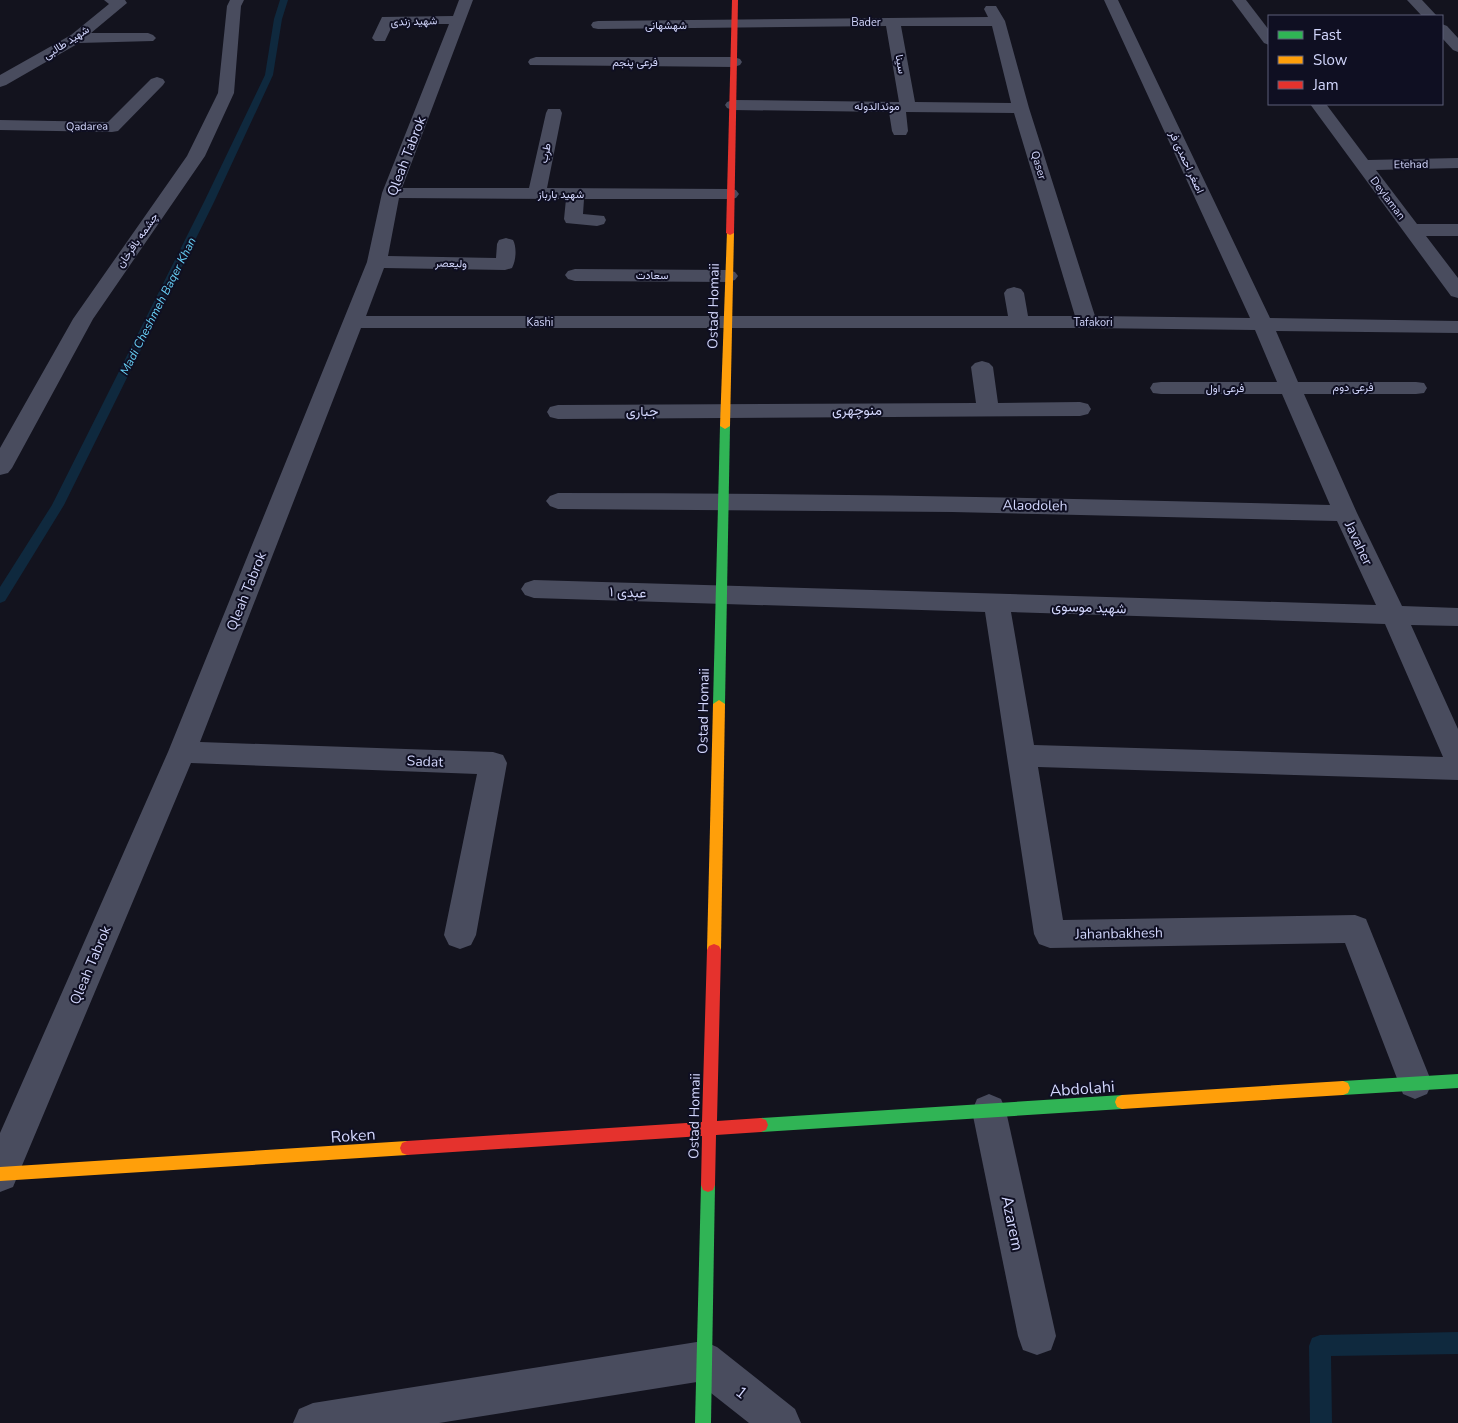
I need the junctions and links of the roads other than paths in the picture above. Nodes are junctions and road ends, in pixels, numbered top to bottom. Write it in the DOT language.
graph roads {
  1 [pos="111,0"];
  2 [pos="237,0"];
  3 [pos="735,0"];
  4 [pos="1111,0"];
  5 [pos="1240,0"];
  6 [pos="1414,0"];
  7 [pos="463,10"];
  8 [pos="995,15"];
  9 [pos="1429,15"];
  10 [pos="894,22"];
  11 [pos="734,24"];
  12 [pos="598,25"];
  13 [pos="1446,30"];
  14 [pos="1267,35"];
  15 [pos="76,38"];
  16 [pos="148,38"];
  17 [pos="380,38"];
  18 [pos="1458,47"];
  19 [pos="536,62"];
  20 [pos="734,62"];
  21 [pos="0,82"];
  22 [pos="157,82"];
  23 [pos="733,105"];
  24 [pos="1319,105"];
  25 [pos="902,106"];
  26 [pos="1021,108"];
  27 [pos="554,113"];
  28 [pos="0,125"];
  29 [pos="900,132"];
  30 [pos="1458,163"];
  31 [pos="1364,165"];
  32 [pos="391,193"];
  33 [pos="536,193"];
  34 [pos="576,194"];
  35 [pos="730,194"];
  36 [pos="598,220"];
  37 [pos="1412,230"];
  38 [pos="1458,230"];
  39 [pos="506,244"];
  40 [pos="377,262"];
  41 [pos="575,275"];
  42 [pos="728,276"];
  43 [pos="1458,292"];
  44 [pos="1014,293"];
  45 [pos="352,322"];
  46 [pos="728,322"];
  47 [pos="1087,322"];
  48 [pos="1019,323"];
  49 [pos="1263,325"];
  50 [pos="1458,327"];
  51 [pos="982,367"];
  52 [pos="1289,387"];
  53 [pos="1161,388"];
  54 [pos="1416,388"];
  55 [pos="1080,409"];
  56 [pos="988,410"];
  57 [pos="726,411"];
  58 [pos="558,412"];
  59 [pos="0,468"];
  60 [pos="724,500"];
  61 [pos="558,501"];
  62 [pos="1346,513"];
  63 [pos="534,589"];
  64 [pos="721,596"];
  65 [pos="996,604"];
  66 [pos="1394,616"];
  67 [pos="1458,618"];
  68 [pos="1450,725"];
  69 [pos="182,752"];
  70 [pos="1021,756"];
  71 [pos="1458,760"];
  72 [pos="1458,769"];
  73 [pos="460,935"];
  74 [pos="1458,1081"];
  75 [pos="1415,1083"];
  76 [pos="989,1111"];
  77 [pos="709,1128"];
  78 [pos="0,1174"];
  79 [pos="1037,1336"];
  80 [pos="703,1361"];
  81 [pos="313,1423"];
  82 [pos="702,1423"];
  83 [pos="781,1423"];
  1 -- 15 [label="street, شهید طالبی"];
  2 -- 59 [label="street, چشمه باقرخان"];
  3 -- 11 [label="street, Ostad Homaii"];
  4 -- 49 [label="street, اصغر احمدی فر"];
  5 -- 14 [label="street"];
  6 -- 9 [label="street"];
  7 -- 17 [label="street, شهید زندی"];
  7 -- 32 [label="street, Qleah Tabrok"];
  8 -- 10 [label="street, Bader"];
  8 -- 26 [label="street, Qaser"];
  10 -- 11 [label="street, Bader"];
  10 -- 25 [label="street, سینا"];
  11 -- 12 [label="street, شهشهانی"];
  11 -- 20 [label="street, Ostad Homaii"];
  13 -- 18 [label="street"];
  15 -- 16 [label="street"];
  15 -- 21 [label="street, شهید طالبی"];
  19 -- 20 [label="street, فرعی پنجم"];
  20 -- 23 [label="street, Ostad Homaii"];
  22 -- 28 [label="street, Qadarea"];
  23 -- 25 [label="street, موئدالدوله"];
  23 -- 35 [label="street, Ostad Homaii"];
  24 -- 31 [label="street, Deylaman"];
  25 -- 26 [label="street, موئدالدوله"];
  25 -- 29 [label="street, سینا"];
  26 -- 47 [label="street, Qaser"];
  27 -- 33 [label="street, طرب"];
  30 -- 31 [label="street, Etehad"];
  31 -- 37 [label="street, Deylaman"];
  32 -- 33 [label="street, شهید بارباز"];
  32 -- 40 [label="street, Qleah Tabrok"];
  33 -- 34 [label="street, شهید بارباز"];
  34 -- 35 [label="street, شهید بارباز"];
  34 -- 36 [label="street"];
  35 -- 42 [label="street, Ostad Homaii"];
  37 -- 38 [label="street"];
  37 -- 43 [label="street, Deylaman"];
  39 -- 40 [label="street, ولیعصر"];
  40 -- 45 [label="street, Qleah Tabrok"];
  41 -- 42 [label="street, سعادت"];
  42 -- 46 [label="street, Ostad Homaii"];
  44 -- 48 [label="street"];
  45 -- 46 [label="street, Kashi"];
  45 -- 69 [label="street, Qleah Tabrok"];
  46 -- 48 [label="street, Tafakori"];
  46 -- 57 [label="street, Ostad Homaii"];
  47 -- 48 [label="street, Tafakori"];
  47 -- 49 [label="street, Tafakori"];
  49 -- 50 [label="street, Tafakori"];
  49 -- 52 [label="street, Javaher"];
  51 -- 56 [label="street"];
  52 -- 53 [label="street, فرعی اول"];
  52 -- 54 [label="street, فرعی دوم"];
  52 -- 62 [label="street, Javaher"];
  55 -- 56 [label="street, منوچهری"];
  56 -- 57 [label="street, منوچهری"];
  57 -- 58 [label="street, جباری"];
  57 -- 60 [label="street, Ostad Homaii"];
  60 -- 61 [label="street, Alaodoleh"];
  60 -- 62 [label="street, Alaodoleh"];
  60 -- 64 [label="street, Ostad Homaii"];
  62 -- 66 [label="street, Javaher"];
  63 -- 64 [label="street, عبدی ۱"];
  64 -- 65 [label="street, شهید موسوی"];
  64 -- 77 [label="street, Ostad Homaii"];
  65 -- 66 [label="street, شهید موسوی"];
  65 -- 70 [label="street, Jahanbakhesh"];
  66 -- 67 [label="street, شهید موسوی"];
  66 -- 68 [label="street, Javaher"];
  68 -- 71 [label="street, Javaher"];
  69 -- 73 [label="street, Sadat"];
  69 -- 78 [label="street, Qleah Tabrok"];
  70 -- 72 [label="street"];
  70 -- 75 [label="street, Jahanbakhesh"];
  74 -- 75 [label="street, Abdolahi"];
  75 -- 76 [label="street, Abdolahi"];
  76 -- 77 [label="street, Abdolahi"];
  76 -- 79 [label="street, Azarem"];
  77 -- 78 [label="street, Roken"];
  77 -- 80 [label="street, Ostad Homaii"];
  80 -- 81 [label="street"];
  80 -- 82 [label="street, Ostad Homaii"];
  80 -- 83 [label="street, 1"];
}
